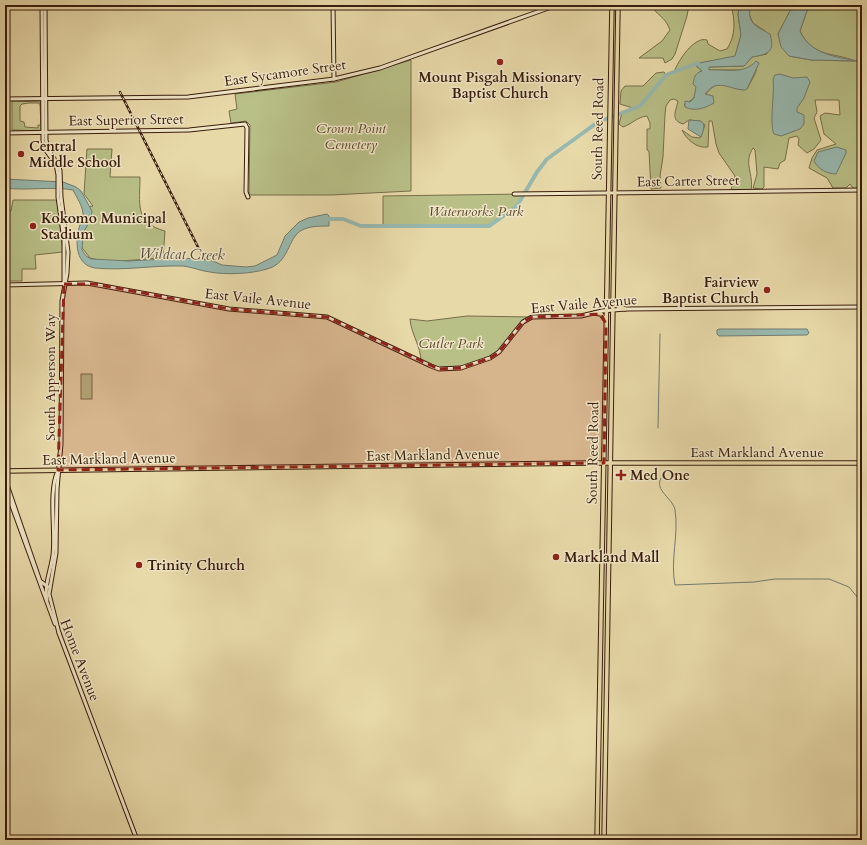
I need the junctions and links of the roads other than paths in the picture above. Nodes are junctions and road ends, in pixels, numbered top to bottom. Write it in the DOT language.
graph roads {
  1 [pos="42,5"];
  2 [pos="45,5"];
  3 [pos="333,5"];
  4 [pos="557,5"];
  5 [pos="612,5"];
  6 [pos="618,5"];
  7 [pos="334,79"];
  8 [pos="44,98"];
  9 [pos="5,99"];
  10 [pos="5,133"];
  11 [pos="44,133"];
  12 [pos="862,190"];
  13 [pos="514,194"];
  14 [pos="608,194"];
  15 [pos="615,194"];
  16 [pos="248,197"];
  17 [pos="64,284"];
  18 [pos="5,285"];
  19 [pos="613,301"];
  20 [pos="862,307"];
  21 [pos="625,309"];
  22 [pos="606,310"];
  23 [pos="613,311"];
  24 [pos="595,313"];
  25 [pos="606,324"];
  26 [pos="862,462"];
  27 [pos="604,463"];
  28 [pos="610,463"];
  29 [pos="5,470"];
  30 [pos="58,470"];
  31 [pos="5,479"];
  32 [pos="5,487"];
  33 [pos="48,587"];
  34 [pos="48,608"];
  35 [pos="59,633"];
  36 [pos="137,840"];
  37 [pos="597,840"];
  38 [pos="604,840"];
  1 -- 8 [label="street"];
  2 -- 8 [label="street"];
  3 -- 7 [label="street"];
  4 -- 7 [label="street, East Sycamore Street"];
  5 -- 14 [label="main road, South Reed Road"];
  6 -- 15 [label="main road, South Reed Road"];
  7 -- 8 [label="street, East Sycamore Street"];
  8 -- 9 [label="street, East Sycamore Street"];
  8 -- 11 [label="street, South Apperson Way"];
  10 -- 11 [label="street, East Superior Street"];
  11 -- 16 [label="street, East Superior Street"];
  11 -- 17 [label="street, South Apperson Way"];
  12 -- 15 [label="street, East Carter Street"];
  13 -- 14 [label="street, East Carter Street"];
  14 -- 15 [label="street, East Carter Street"];
  14 -- 22 [label="main road, South Reed Road"];
  15 -- 19 [label="main road, South Reed Road"];
  17 -- 18 [label="street, East Vaile Avenue"];
  17 -- 24 [label="street, East Vaile Avenue"];
  17 -- 30 [label="street, South Apperson Way"];
  19 -- 21 [label="main road"];
  19 -- 23 [label="main road, South Reed Road"];
  20 -- 21 [label="street, East Vaile Avenue"];
  21 -- 23 [label="street, East Vaile Avenue"];
  22 -- 23 [label="street, East Vaile Avenue"];
  22 -- 24 [label="street, East Vaile Avenue"];
  22 -- 25 [label="main road, South Reed Road"];
  23 -- 28 [label="main road, South Reed Road"];
  24 -- 25 [label="main road"];
  25 -- 27 [label="main road, South Reed Road"];
  26 -- 28 [label="main road, East Markland Avenue"];
  27 -- 28 [label="main road, East Markland Avenue"];
  27 -- 30 [label="main road, East Markland Avenue"];
  27 -- 37 [label="main road, South Reed Road"];
  28 -- 38 [label="main road, South Reed Road"];
  29 -- 30 [label="main road, East Markland Avenue"];
  30 -- 33 [label="street, South Apperson Way"];
  31 -- 33 [label="street"];
  32 -- 34 [label="street, Home Avenue"];
  33 -- 34 [label="street, South Apperson Way"];
  33 -- 35 [label="street, South Apperson Way"];
  34 -- 35 [label="street, Home Avenue"];
  35 -- 36 [label="street, Home Avenue"];
}
